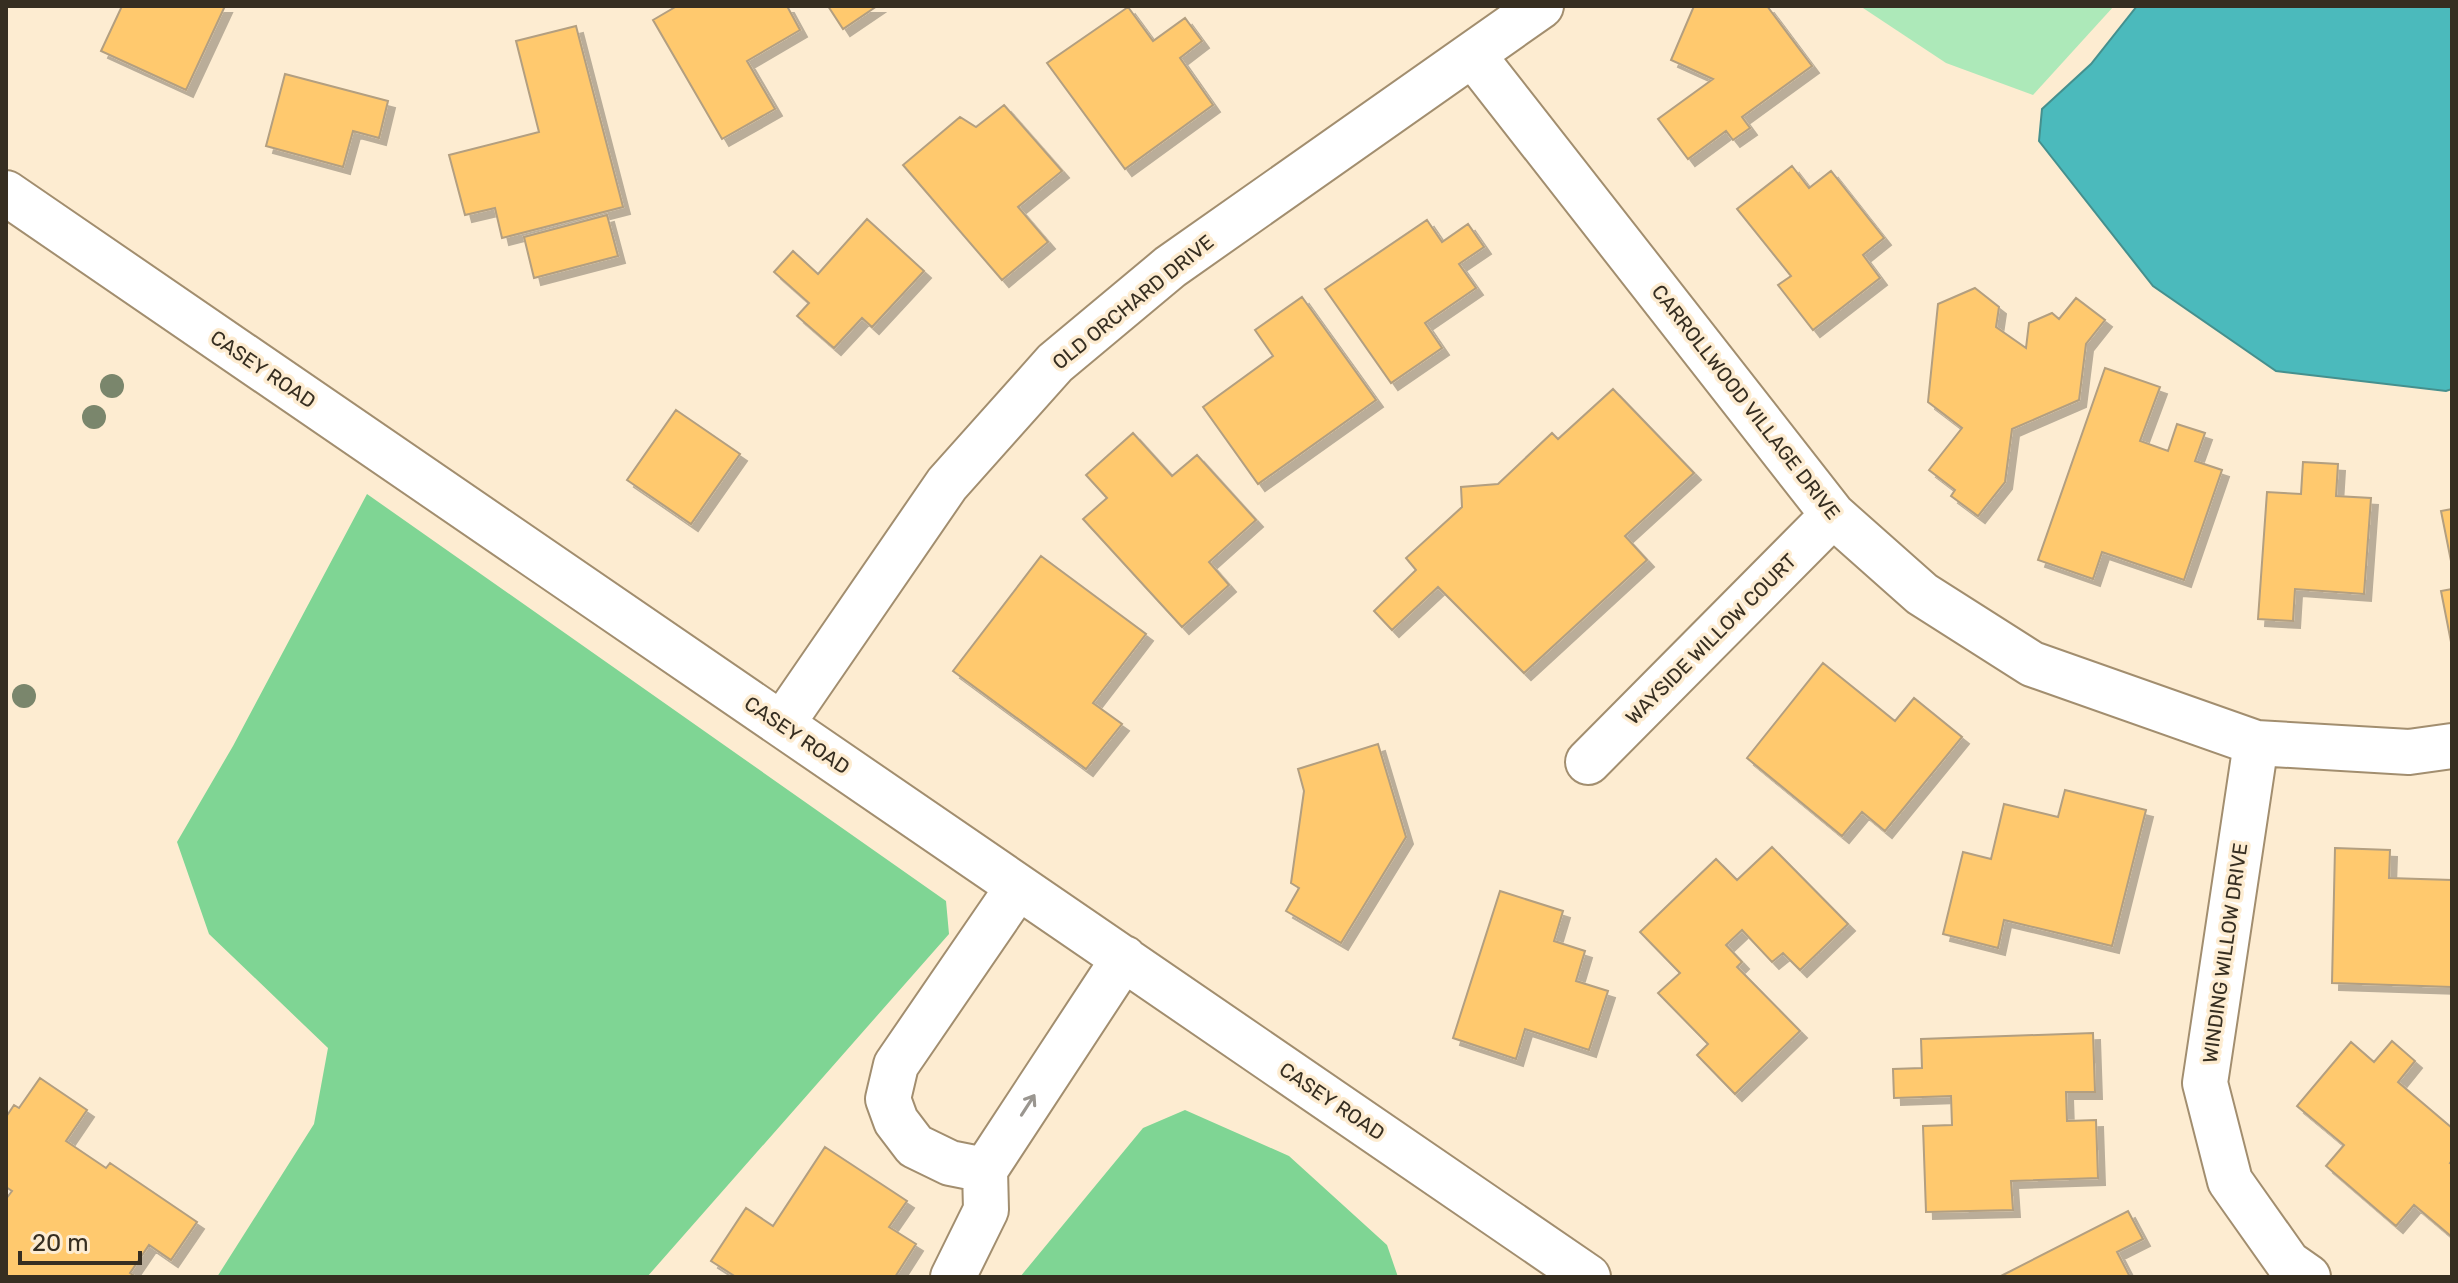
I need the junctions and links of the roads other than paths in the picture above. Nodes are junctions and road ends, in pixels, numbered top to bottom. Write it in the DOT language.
graph roads {
  1 [pos="1541,6"];
  2 [pos="1473,55"];
  3 [pos="6,193"];
  4 [pos="1833,515"];
  5 [pos="782,724"];
  6 [pos="2256,743"];
  7 [pos="2452,746"];
  8 [pos="1588,762"];
  9 [pos="1018,887"];
  10 [pos="1124,958"];
  11 [pos="985,1170"];
  12 [pos="953,1277"];
  13 [pos="1588,1277"];
  14 [pos="2308,1277"];
  1 -- 2 [label="street, OLD ORCHARD DRIVE"];
  2 -- 4 [label="street, CARROLLWOOD VILLAGE DRIVE"];
  2 -- 5 [label="street, OLD ORCHARD DRIVE"];
  3 -- 5 [label="street, CASEY ROAD"];
  4 -- 6 [label="street, CARROLLWOOD VILLAGE DRIVE"];
  4 -- 8 [label="street, WAYSIDE WILLOW COURT"];
  5 -- 9 [label="street, CASEY ROAD"];
  6 -- 7 [label="street, CARROLLWOOD VILLAGE DRIVE"];
  6 -- 14 [label="street, WINDING WILLOW DRIVE"];
  9 -- 10 [label="street, CASEY ROAD"];
  9 -- 11 [label="street"];
  11 -- 10 [label="street, one-way"];
  10 -- 13 [label="street, CASEY ROAD"];
  11 -- 12 [label="street"];
}
